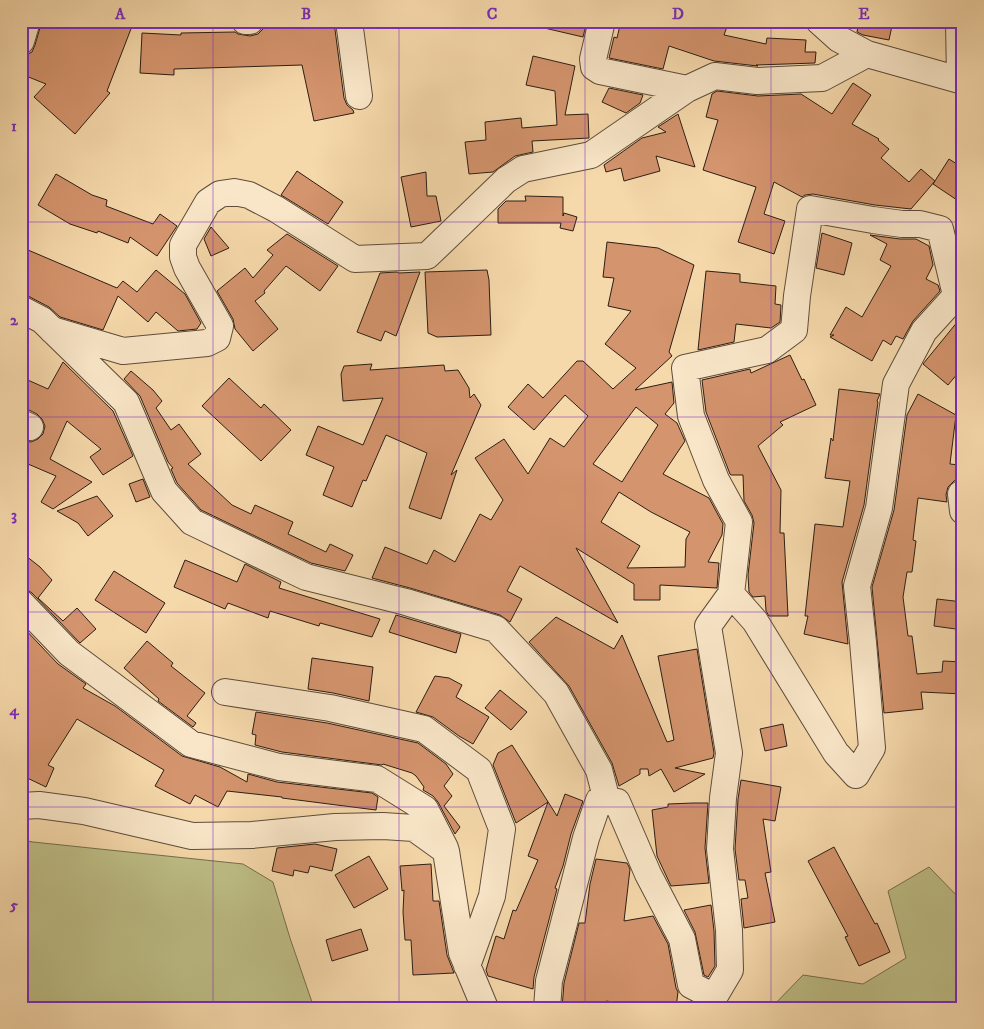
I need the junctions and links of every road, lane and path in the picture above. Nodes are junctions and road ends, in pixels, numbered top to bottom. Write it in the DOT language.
graph roads {
  1 [pos="27,21"];
  2 [pos="245,21"];
  3 [pos="250,21"];
  4 [pos="349,21"];
  5 [pos="602,21"];
  6 [pos="819,21"];
  7 [pos="959,21"];
  8 [pos="21,41"];
  9 [pos="867,54"];
  10 [pos="962,80"];
  11 [pos="687,89"];
  12 [pos="359,96"];
  13 [pos="959,291"];
  14 [pos="21,310"];
  15 [pos="52,330"];
  16 [pos="963,493"];
  17 [pos="963,511"];
  18 [pos="731,594"];
  19 [pos="21,603"];
  20 [pos="225,692"];
  21 [pos="607,801"];
  22 [pos="21,806"];
  23 [pos="446,851"];
  24 [pos="467,966"];
  25 [pos="485,1008"];
  26 [pos="547,1008"];
  1 -- 8 [label="street"];
  2 -- 3 [label="street"];
  4 -- 12 [label="street"];
  5 -- 11 [label="street"];
  6 -- 9 [label="street"];
  7 -- 10 [label="street"];
  9 -- 10 [label="street"];
  9 -- 11 [label="street"];
  11 -- 15 [label="street"];
  13 -- 18 [label="street"];
  13 -- 18 [label="street"];
  14 -- 15 [label="street"];
  15 -- 21 [label="street"];
  16 -- 17 [label="street"];
  18 -- 21 [label="street"];
  19 -- 23 [label="street"];
  20 -- 24 [label="street"];
  21 -- 26 [label="street"];
  22 -- 23 [label="street"];
  23 -- 24 [label="street"];
  24 -- 25 [label="street"];
}
